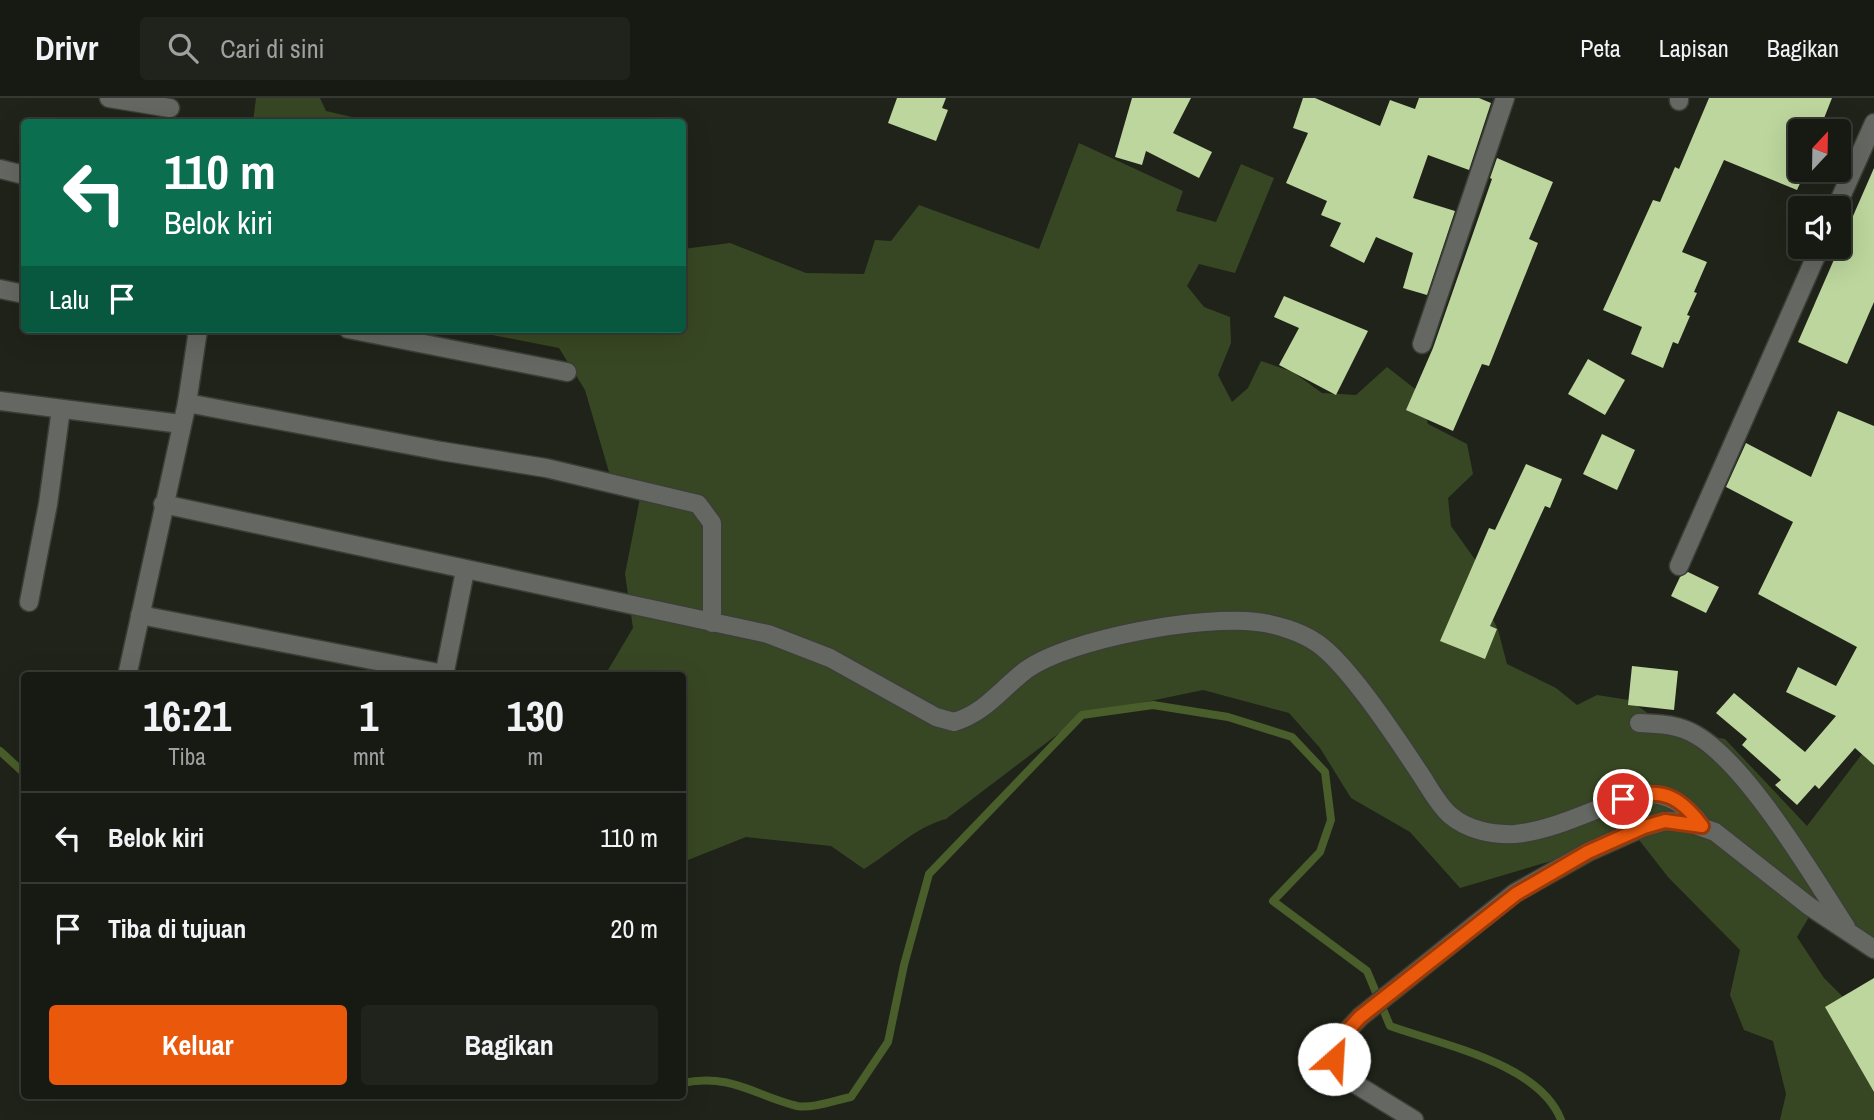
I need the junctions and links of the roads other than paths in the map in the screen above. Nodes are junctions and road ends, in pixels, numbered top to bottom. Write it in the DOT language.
graph roads {
  1 [pos="108,98"];
  2 [pos="1505,98"];
  3 [pos="170,108"];
  4 [pos="1874,123"];
  5 [pos="0,169"];
  6 [pos="21,173"];
  7 [pos="1841,196"];
  8 [pos="1814,259"];
  9 [pos="0,289"];
  10 [pos="21,293"];
  11 [pos="196,333"];
  12 [pos="368,333"];
  13 [pos="1422,344"];
  14 [pos="567,372"];
  15 [pos="0,401"];
  16 [pos="187,402"];
  17 [pos="61,409"];
  18 [pos="181,424"];
  19 [pos="163,504"];
  20 [pos="1679,566"];
  21 [pos="465,571"];
  22 [pos="29,602"];
  23 [pos="140,615"];
  24 [pos="712,623"];
  25 [pos="128,672"];
  26 [pos="429,672"];
  27 [pos="445,672"];
  28 [pos="1639,723"];
  29 [pos="1702,826"];
  30 [pos="1851,934"];
  31 [pos="1874,949"];
  32 [pos="1414,1120"];
  1 -- 3 [label="street"];
  2 -- 13 [label="street"];
  4 -- 7 [label="street"];
  5 -- 6 [label="street"];
  8 -- 20 [label="street"];
  9 -- 10 [label="street"];
  11 -- 16 [label="street"];
  12 -- 14 [label="street"];
  15 -- 17 [label="street"];
  16 -- 18 [label="street"];
  16 -- 24 [label="street"];
  17 -- 18 [label="street"];
  17 -- 22 [label="street"];
  18 -- 19 [label="street"];
  19 -- 21 [label="street"];
  19 -- 23 [label="street"];
  21 -- 24 [label="street"];
  21 -- 27 [label="street"];
  23 -- 25 [label="street"];
  23 -- 26 [label="street"];
  24 -- 29 [label="street"];
  28 -- 30 [label="street"];
  29 -- 30 [label="street"];
  29 -- 32 [label="street"];
  30 -- 31 [label="street"];
}
